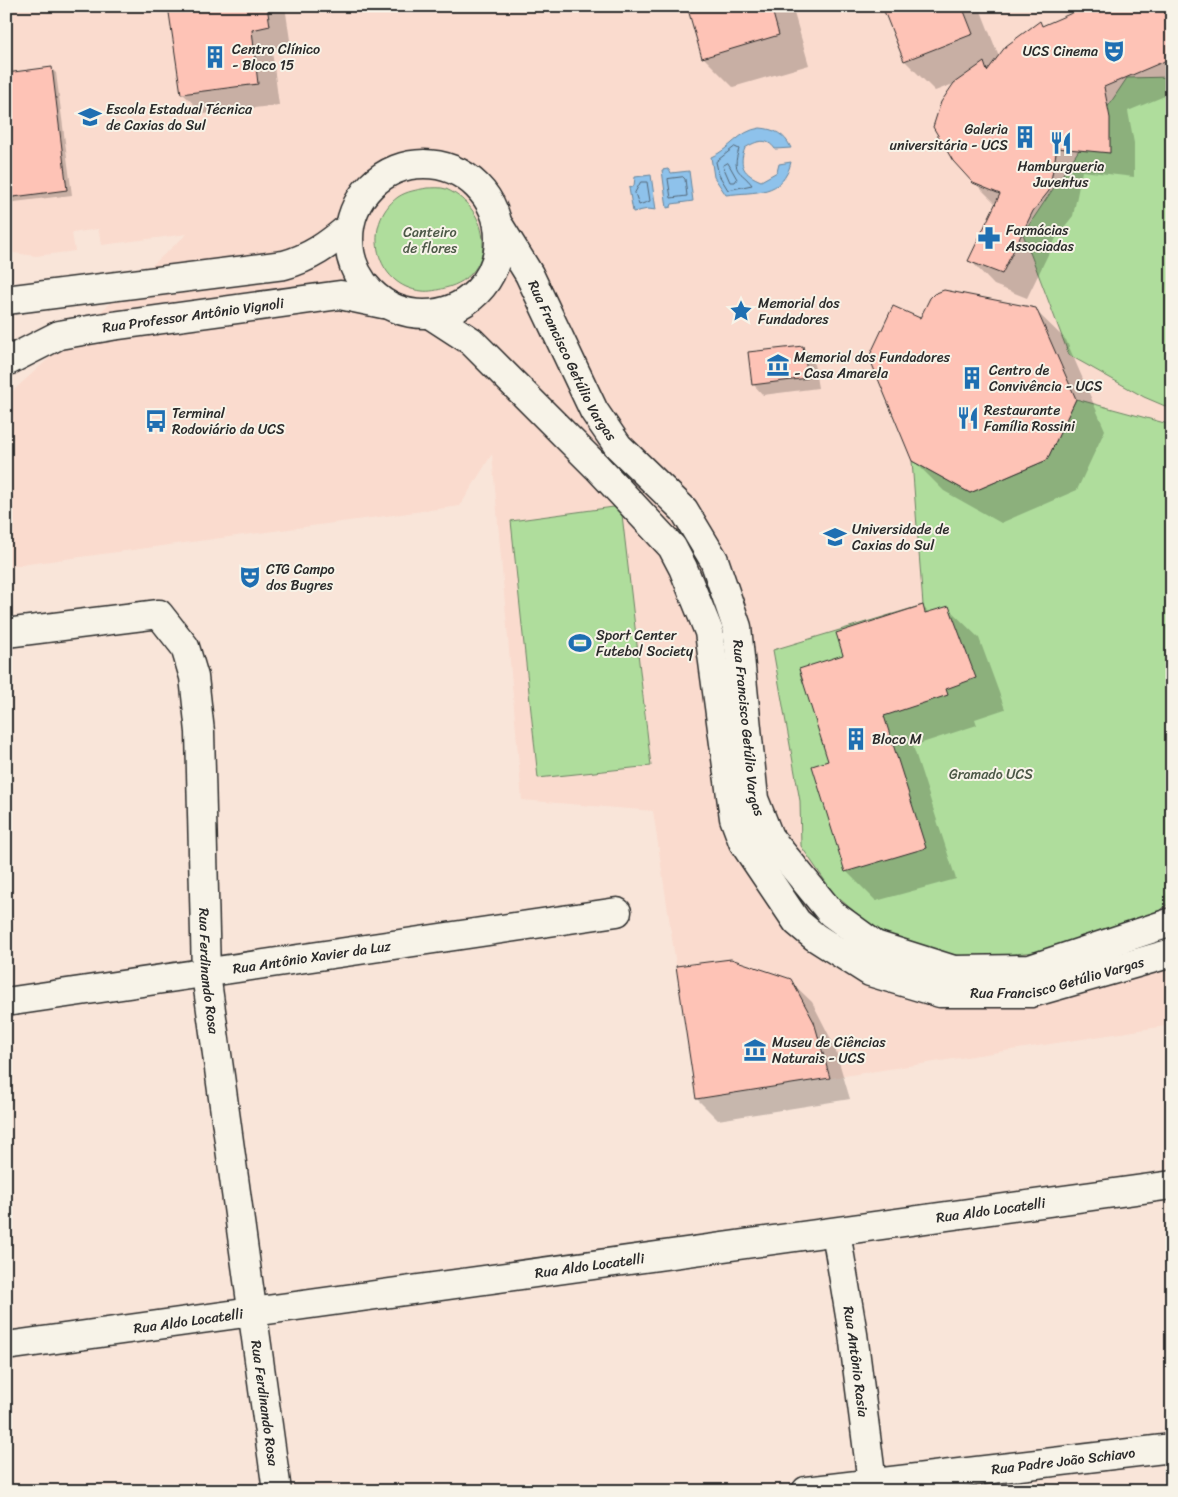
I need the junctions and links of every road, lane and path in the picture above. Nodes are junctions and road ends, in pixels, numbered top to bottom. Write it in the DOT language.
graph roads {
  1 [pos="500,227"];
  2 [pos="348,228"];
  3 [pos="6,300"];
  4 [pos="384,304"];
  5 [pos="431,315"];
  6 [pos="6,362"];
  7 [pos="672,547"];
  8 [pos="714,560"];
  9 [pos="6,633"];
  10 [pos="617,912"];
  11 [pos="1172,922"];
  12 [pos="1172,953"];
  13 [pos="206,974"];
  14 [pos="6,1002"];
  15 [pos="1172,1185"];
  16 [pos="836,1232"];
  17 [pos="252,1312"];
  18 [pos="6,1346"];
  19 [pos="1172,1448"];
  20 [pos="873,1487"];
  21 [pos="277,1491"];
  22 [pos="806,1491"];
  1 -- 2 [label="street"];
  1 -- 5 [label="street"];
  1 -- 8 [label="street, Rua Francisco Getúlio Vargas"];
  2 -- 3 [label="street"];
  2 -- 4 [label="street"];
  4 -- 5 [label="street"];
  4 -- 6 [label="street, Rua Professor Antônio Vignoli"];
  5 -- 7 [label="street, Rua Francisco Getúlio Vargas"];
  7 -- 8 [label="street"];
  7 -- 12 [label="street, Rua Francisco Getúlio Vargas"];
  8 -- 11 [label="street, Rua Francisco Getúlio Vargas"];
  9 -- 13 [label="street, Rua Ferdinando Rosa"];
  10 -- 13 [label="street, Rua Antônio Xavier da Luz"];
  13 -- 14 [label="street, Rua Antônio Xavier da Luz"];
  13 -- 17 [label="street, Rua Ferdinando Rosa"];
  15 -- 16 [label="street, Rua Aldo Locatelli"];
  16 -- 17 [label="street, Rua Aldo Locatelli"];
  16 -- 20 [label="street, Rua Antônio Rasia"];
  17 -- 18 [label="street, Rua Aldo Locatelli"];
  17 -- 21 [label="street, Rua Ferdinando Rosa"];
  19 -- 20 [label="street, Rua Padre João Schiavo"];
  20 -- 22 [label="street, Rua Padre João Schiavo"];
}
